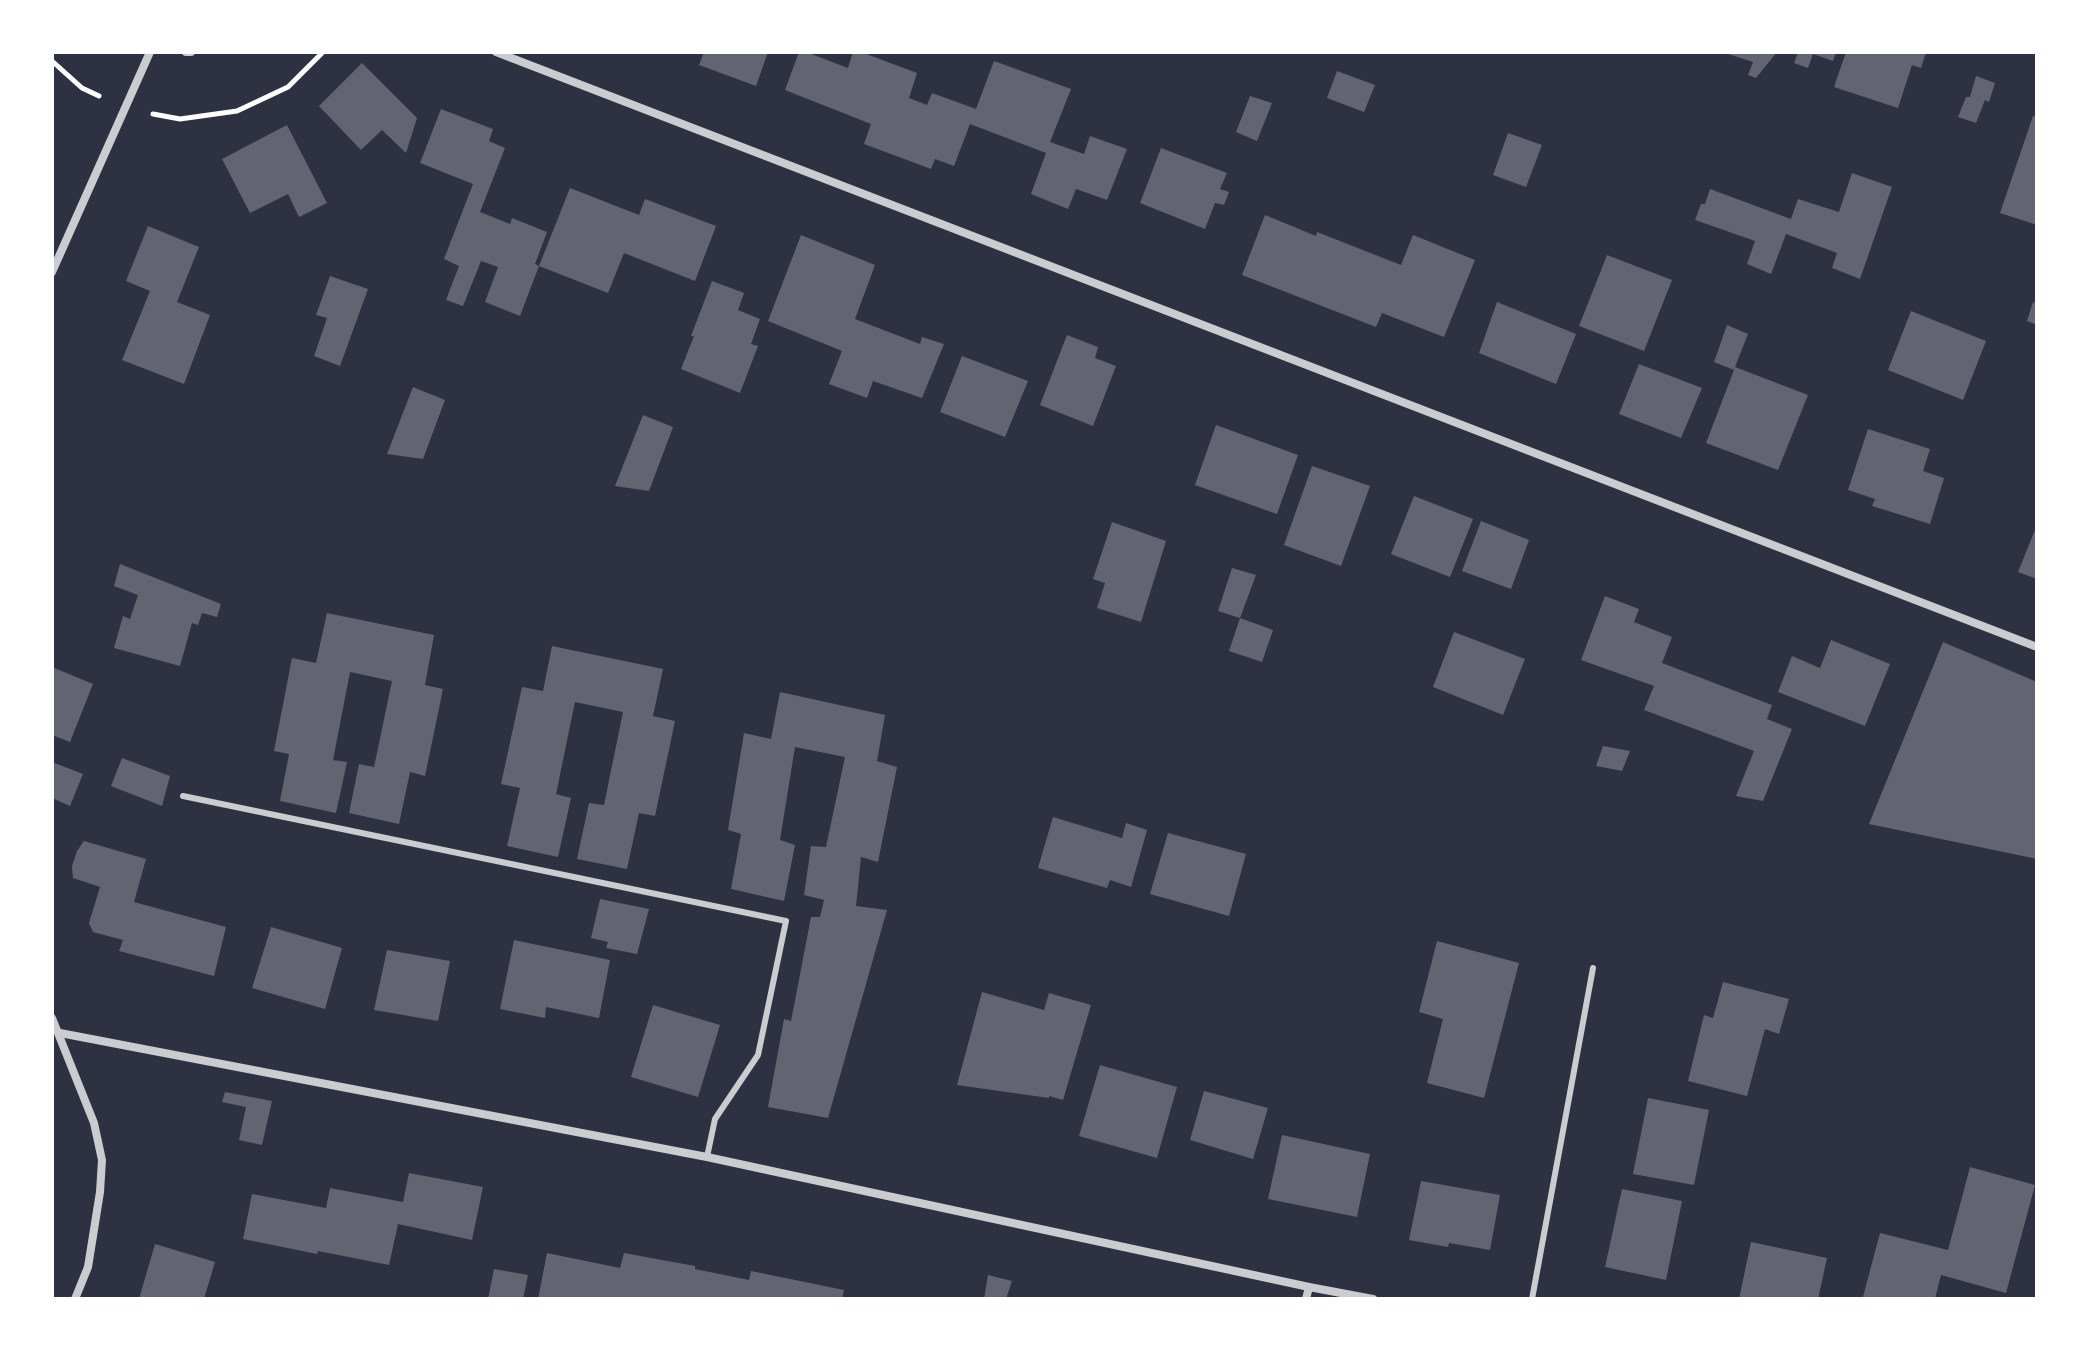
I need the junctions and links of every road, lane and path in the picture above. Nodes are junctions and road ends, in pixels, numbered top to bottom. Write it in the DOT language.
graph roads {
  1 [pos="150,52"];
  2 [pos="323,52"];
  3 [pos="496,52"];
  4 [pos="52,61"];
  5 [pos="125,109"];
  6 [pos="52,272"];
  7 [pos="2037,647"];
  8 [pos="183,796"];
  9 [pos="1593,968"];
  10 [pos="52,1018"];
  11 [pos="60,1033"];
  12 [pos="707,1157"];
  13 [pos="1309,1287"];
  14 [pos="75,1299"];
  15 [pos="1306,1299"];
  16 [pos="1373,1299"];
  17 [pos="1532,1299"];
  1 -- 5 [label="street"];
  2 -- 5 [label="path"];
  3 -- 7 [label="street"];
  4 -- 5 [label="path"];
  5 -- 6 [label="street"];
  8 -- 12 [label="lane"];
  9 -- 17 [label="lane"];
  10 -- 11 [label="street"];
  11 -- 12 [label="street"];
  11 -- 14 [label="street"];
  12 -- 13 [label="street"];
  13 -- 15 [label="street"];
  13 -- 16 [label="street"];
}
